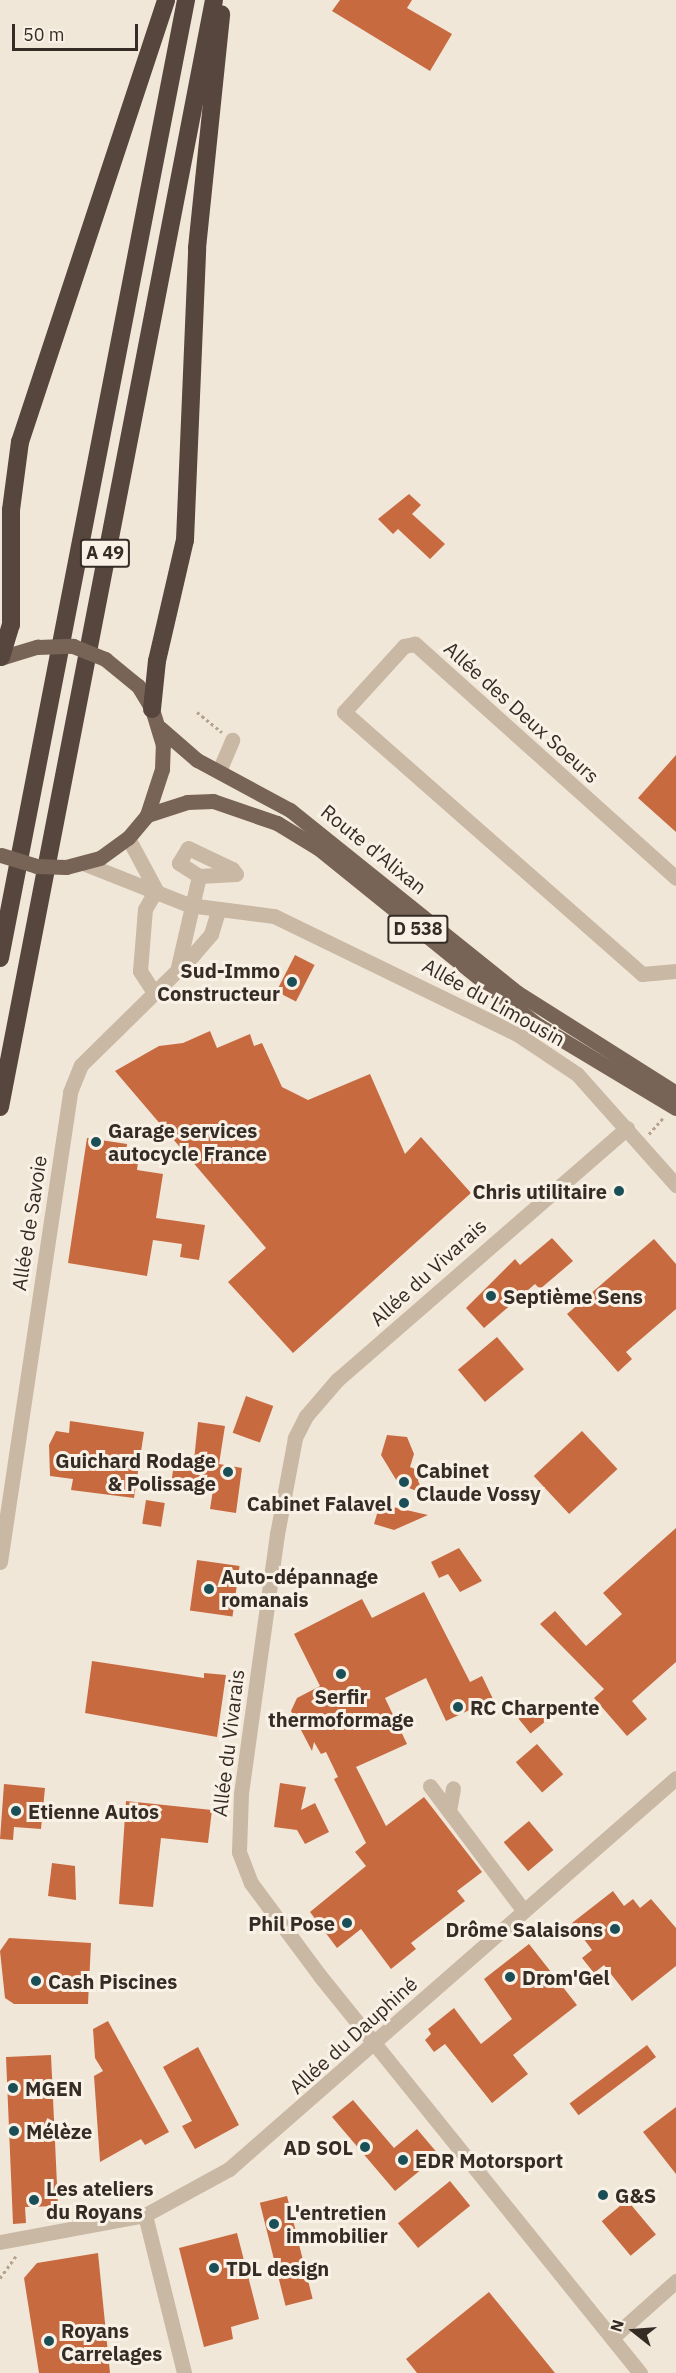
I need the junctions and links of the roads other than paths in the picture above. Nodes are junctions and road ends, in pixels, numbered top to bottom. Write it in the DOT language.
graph roads {
  1 [pos="166,0"];
  2 [pos="186,0"];
  3 [pos="214,0"];
  4 [pos="223,0"];
  5 [pos="1,658"];
  6 [pos="152,709"];
  7 [pos="159,728"];
  8 [pos="232,740"];
  9 [pos="219,771"];
  10 [pos="147,815"];
  11 [pos="128,838"];
  12 [pos="0,855"];
  13 [pos="84,863"];
  14 [pos="200,876"];
  15 [pos="676,878"];
  16 [pos="156,890"];
  17 [pos="189,905"];
  18 [pos="218,911"];
  19 [pos="0,958"];
  20 [pos="178,967"];
  21 [pos="676,970"];
  22 [pos="153,990"];
  23 [pos="676,1093"];
  24 [pos="0,1107"];
  25 [pos="673,1113"];
  26 [pos="627,1128"];
  27 [pos="676,1185"];
  28 [pos="0,1562"];
  29 [pos="676,1778"];
  30 [pos="430,1786"];
  31 [pos="453,1788"];
  32 [pos="449,1811"];
  33 [pos="524,1911"];
  34 [pos="375,2042"];
  35 [pos="145,2215"];
  36 [pos="4,2238"];
  37 [pos="676,2281"];
  38 [pos="612,2338"];
  39 [pos="184,2373"];
  40 [pos="640,2373"];
  1 -- 5 [label="highway"];
  2 -- 19 [label="highway, A 49"];
  3 -- 24 [label="highway, A 49"];
  4 -- 6 [label="highway"];
  5 -- 6 [label="main road, bridge"];
  6 -- 7 [label="main road"];
  7 -- 9 [label="main road, Route d'Alixan / D 538"];
  7 -- 10 [label="main road"];
  8 -- 9 [label="street"];
  9 -- 23 [label="main road, Route d'Alixan / D 538"];
  10 -- 11 [label="main road"];
  10 -- 25 [label="main road, Route d'Alixan / D 538"];
  11 -- 13 [label="main road"];
  11 -- 16 [label="street"];
  12 -- 13 [label="main road, bridge"];
  13 -- 16 [label="street, Allée du Limousin"];
  14 -- 17 [label="street, Allée de Savoie"];
  15 -- 21 [label="street, Allée des Deux Soeurs"];
  16 -- 17 [label="street, Allée du Limousin"];
  16 -- 22 [label="street"];
  17 -- 18 [label="street, Allée du Limousin"];
  17 -- 20 [label="street, Allée de Savoie"];
  18 -- 20 [label="street, Allée de Savoie"];
  18 -- 26 [label="street, Allée du Limousin"];
  20 -- 22 [label="street, Allée de Savoie"];
  22 -- 28 [label="street, Allée de Savoie"];
  26 -- 27 [label="street, Allée du Limousin"];
  26 -- 34 [label="street, Allée du Vivarais"];
  29 -- 33 [label="street, Allée du Dauphiné"];
  30 -- 32 [label="street"];
  31 -- 32 [label="street"];
  32 -- 33 [label="street"];
  33 -- 34 [label="street, Allée du Dauphiné"];
  34 -- 35 [label="street, Allée du Dauphiné"];
  34 -- 38 [label="street, Allée du Vivarais"];
  35 -- 36 [label="street, Allée du Dauphiné"];
  35 -- 39 [label="street"];
  37 -- 38 [label="street"];
  38 -- 40 [label="street, Allée du Vivarais"];
}
